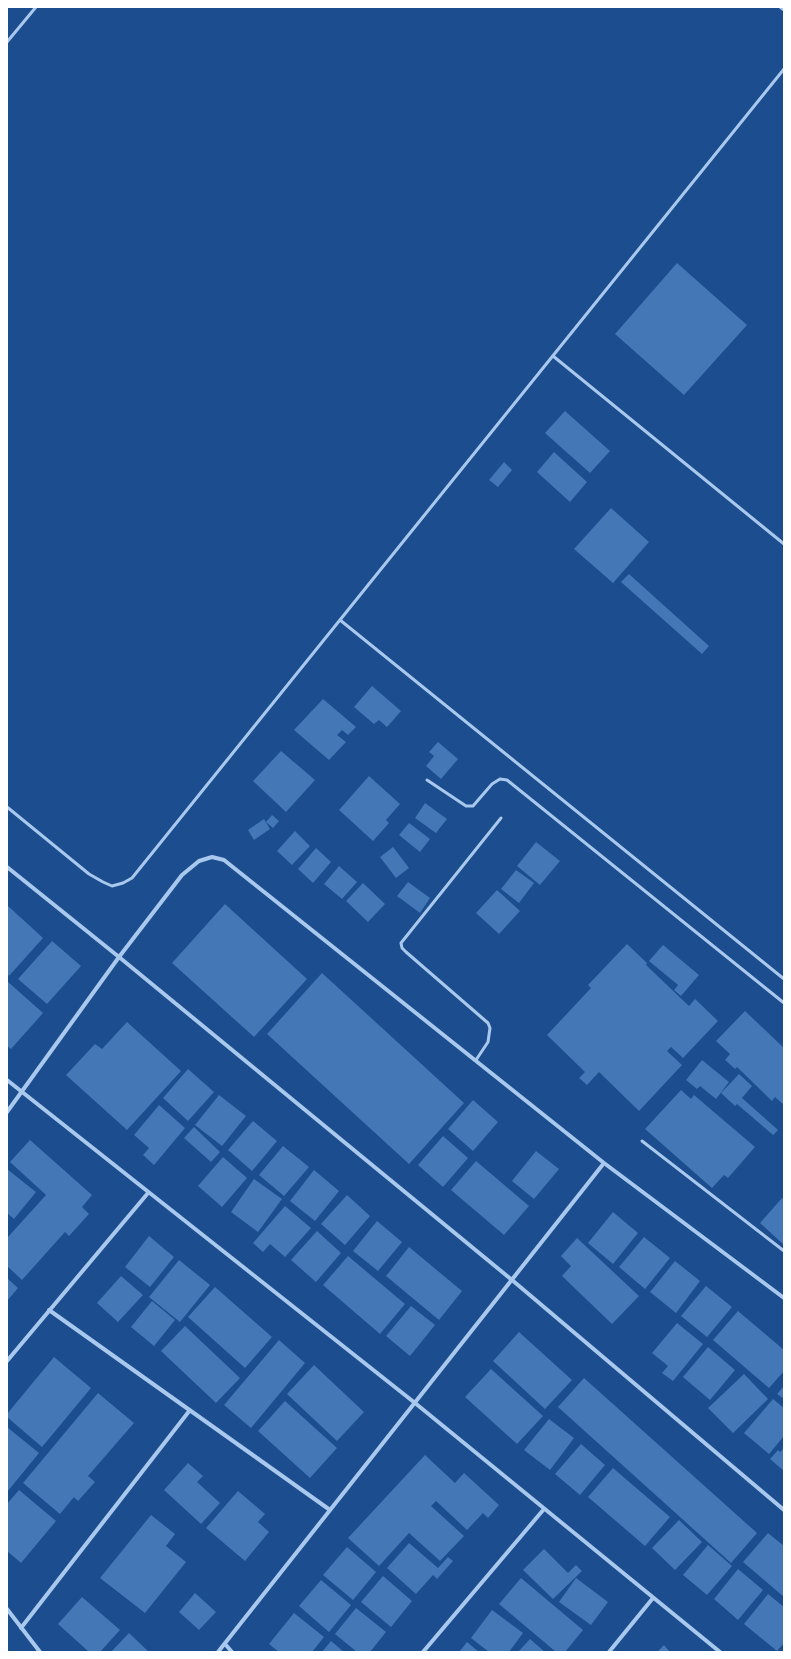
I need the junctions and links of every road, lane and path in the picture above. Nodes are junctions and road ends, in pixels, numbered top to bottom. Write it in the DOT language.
graph roads {
  1 [pos="36,7"];
  2 [pos="780,7"];
  3 [pos="784,10"];
  4 [pos="7,42"];
  5 [pos="784,68"];
  6 [pos="553,356"];
  7 [pos="784,544"];
  8 [pos="340,620"];
  9 [pos="427,780"];
  10 [pos="7,807"];
  11 [pos="501,818"];
  12 [pos="7,867"];
  13 [pos="119,957"];
  14 [pos="784,979"];
  15 [pos="784,1003"];
  16 [pos="476,1060"];
  17 [pos="7,1080"];
  18 [pos="22,1092"];
  19 [pos="7,1112"];
  20 [pos="642,1141"];
  21 [pos="604,1163"];
  22 [pos="148,1193"];
  23 [pos="784,1251"];
  24 [pos="512,1280"];
  25 [pos="784,1298"];
  26 [pos="50,1310"];
  27 [pos="7,1361"];
  28 [pos="414,1403"];
  29 [pos="190,1410"];
  30 [pos="544,1509"];
  31 [pos="330,1510"];
  32 [pos="784,1510"];
  33 [pos="653,1598"];
  34 [pos="7,1609"];
  35 [pos="21,1628"];
  36 [pos="225,1644"];
  37 [pos="40,1652"];
  38 [pos="218,1652"];
  39 [pos="232,1652"];
  40 [pos="423,1652"];
  41 [pos="610,1652"];
  42 [pos="720,1652"];
  1 -- 4 [label="lane"];
  2 -- 3 [label="lane"];
  5 -- 6 [label="lane"];
  6 -- 7 [label="lane"];
  6 -- 8 [label="lane"];
  8 -- 10 [label="lane"];
  8 -- 14 [label="lane"];
  9 -- 15 [label="lane"];
  11 -- 16 [label="lane"];
  12 -- 13 [label="street"];
  13 -- 16 [label="street"];
  13 -- 18 [label="street"];
  13 -- 24 [label="street"];
  16 -- 21 [label="street"];
  17 -- 18 [label="street"];
  18 -- 19 [label="street"];
  18 -- 22 [label="street"];
  20 -- 23 [label="lane"];
  21 -- 24 [label="street"];
  21 -- 25 [label="street"];
  22 -- 26 [label="street"];
  22 -- 28 [label="street"];
  24 -- 28 [label="street"];
  24 -- 32 [label="street"];
  26 -- 27 [label="street"];
  26 -- 29 [label="street"];
  28 -- 30 [label="street"];
  28 -- 31 [label="street"];
  29 -- 31 [label="street"];
  29 -- 35 [label="street"];
  30 -- 33 [label="street"];
  30 -- 40 [label="street"];
  31 -- 36 [label="street"];
  33 -- 41 [label="street"];
  33 -- 42 [label="street"];
  34 -- 35 [label="street"];
  35 -- 37 [label="street"];
  36 -- 38 [label="street"];
  36 -- 39 [label="street"];
}
